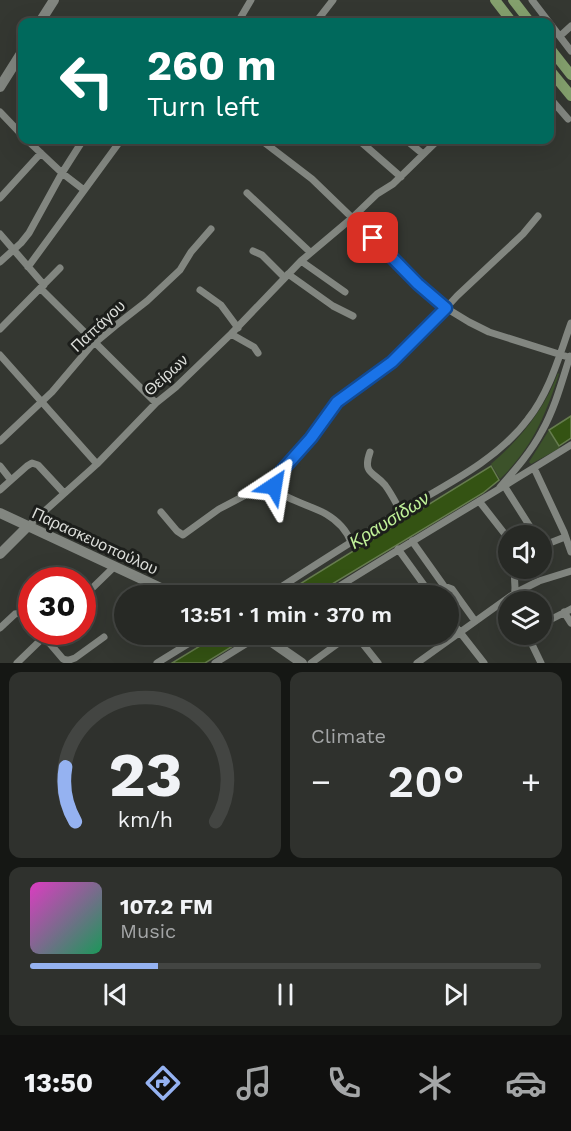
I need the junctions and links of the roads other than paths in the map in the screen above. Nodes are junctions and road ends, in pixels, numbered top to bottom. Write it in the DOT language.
graph roads {
  1 [pos="54,0"];
  2 [pos="251,0"];
  3 [pos="333,0"];
  4 [pos="495,0"];
  5 [pos="513,0"];
  6 [pos="532,0"];
  7 [pos="43,18"];
  8 [pos="240,18"];
  9 [pos="319,18"];
  10 [pos="509,18"];
  11 [pos="527,18"];
  12 [pos="546,18"];
  13 [pos="571,26"];
  14 [pos="554,28"];
  15 [pos="560,36"];
  16 [pos="571,51"];
  17 [pos="554,53"];
  18 [pos="18,58"];
  19 [pos="554,75"];
  20 [pos="571,75"];
  21 [pos="0,87"];
  22 [pos="571,96"];
  23 [pos="554,103"];
  24 [pos="0,112"];
  25 [pos="568,119"];
  26 [pos="18,131"];
  27 [pos="32,144"];
  28 [pos="80,144"];
  29 [pos="118,144"];
  30 [pos="266,144"];
  31 [pos="363,144"];
  32 [pos="411,144"];
  33 [pos="434,144"];
  34 [pos="42,153"];
  35 [pos="423,154"];
  36 [pos="62,173"];
  37 [pos="401,177"];
  38 [pos="84,190"];
  39 [pos="247,193"];
  40 [pos="0,198"];
  41 [pos="538,216"];
  42 [pos="352,218"];
  43 [pos="211,229"];
  44 [pos="0,234"];
  45 [pos="13,250"];
  46 [pos="253,251"];
  47 [pos="310,252"];
  48 [pos="301,261"];
  49 [pos="0,262"];
  50 [pos="28,267"];
  51 [pos="60,268"];
  52 [pos="286,275"];
  53 [pos="42,287"];
  54 [pos="200,290"];
  55 [pos="345,292"];
  56 [pos="446,308"];
  57 [pos="353,316"];
  58 [pos="571,323"];
  59 [pos="238,328"];
  60 [pos="0,329"];
  61 [pos="231,334"];
  62 [pos="96,342"];
  63 [pos="258,353"];
  64 [pos="560,354"];
  65 [pos="0,355"];
  66 [pos="571,357"];
  67 [pos="42,402"];
  68 [pos="156,403"];
  69 [pos="0,441"];
  70 [pos="571,445"];
  71 [pos="370,452"];
  72 [pos="97,464"];
  73 [pos="0,466"];
  74 [pos="534,468"];
  75 [pos="11,480"];
  76 [pos="505,486"];
  77 [pos="275,487"];
  78 [pos="0,490"];
  79 [pos="64,493"];
  80 [pos="490,494"];
  81 [pos="479,501"];
  82 [pos="161,512"];
  83 [pos="401,512"];
  84 [pos="0,513"];
  85 [pos="498,525"];
  86 [pos="529,525"];
  87 [pos="28,526"];
  88 [pos="567,532"];
  89 [pos="552,540"];
  90 [pos="412,541"];
  91 [pos="351,542"];
  92 [pos="398,549"];
  93 [pos="571,552"];
  94 [pos="0,554"];
  95 [pos="115,566"];
  96 [pos="571,570"];
  97 [pos="96,584"];
  98 [pos="155,585"];
  99 [pos="284,585"];
  100 [pos="340,585"];
  101 [pos="423,585"];
  102 [pos="516,591"];
  103 [pos="498,604"];
  104 [pos="568,611"];
  105 [pos="18,614"];
  106 [pos="552,619"];
  107 [pos="475,621"];
  108 [pos="571,622"];
  109 [pos="0,628"];
  110 [pos="460,632"];
  111 [pos="104,637"];
  112 [pos="96,643"];
  113 [pos="34,645"];
  114 [pos="53,645"];
  115 [pos="93,645"];
  116 [pos="186,645"];
  117 [pos="245,645"];
  118 [pos="276,645"];
  119 [pos="337,645"];
  120 [pos="361,645"];
  121 [pos="532,645"];
  122 [pos="374,662"];
  123 [pos="17,663"];
  124 [pos="157,663"];
  125 [pos="215,663"];
  126 [pos="302,663"];
  127 [pos="311,663"];
  128 [pos="417,663"];
  129 [pos="484,663"];
  130 [pos="541,663"];
  1 -- 7 [label="street"];
  2 -- 8 [label="street"];
  3 -- 9 [label="street"];
  4 -- 10 [label="main road"];
  5 -- 11 [label="main road"];
  6 -- 12 [label="street"];
  13 -- 15 [label="street"];
  14 -- 15 [label="street"];
  15 -- 16 [label="street"];
  17 -- 20 [label="main road"];
  18 -- 21 [label="street"];
  19 -- 22 [label="main road"];
  23 -- 25 [label="street"];
  24 -- 26 [label="street"];
  27 -- 34 [label="street"];
  28 -- 36 [label="street"];
  29 -- 38 [label="street"];
  30 -- 42 [label="street"];
  31 -- 37 [label="street"];
  32 -- 35 [label="street"];
  33 -- 35 [label="street, Θείρων"];
  34 -- 36 [label="street"];
  34 -- 40 [label="street"];
  35 -- 37 [label="street, Θείρων"];
  36 -- 38 [label="street"];
  36 -- 45 [label="street"];
  37 -- 42 [label="street, Θείρων"];
  38 -- 50 [label="street"];
  39 -- 47 [label="street"];
  41 -- 56 [label="street"];
  42 -- 47 [label="street, Θείρων"];
  42 -- 56 [label="street"];
  43 -- 62 [label="street, Παπάγου"];
  44 -- 45 [label="street"];
  45 -- 49 [label="street"];
  45 -- 50 [label="street"];
  46 -- 52 [label="street"];
  47 -- 48 [label="street, Θείρων"];
  48 -- 52 [label="street, Θείρων"];
  48 -- 55 [label="street"];
  50 -- 53 [label="street"];
  51 -- 53 [label="street"];
  52 -- 57 [label="street"];
  52 -- 59 [label="street, Θείρων"];
  53 -- 60 [label="street"];
  53 -- 62 [label="street"];
  54 -- 59 [label="street"];
  56 -- 64 [label="street"];
  56 -- 77 [label="street"];
  58 -- 64 [label="street"];
  59 -- 61 [label="street, Θείρων"];
  61 -- 63 [label="street"];
  61 -- 68 [label="street, Θείρων"];
  62 -- 67 [label="street, Παπάγου"];
  62 -- 68 [label="street"];
  64 -- 66 [label="street"];
  64 -- 83 [label="street"];
  65 -- 67 [label="street"];
  66 -- 80 [label="street"];
  67 -- 69 [label="street, Παπάγου"];
  67 -- 72 [label="street"];
  68 -- 72 [label="street, Θείρων"];
  70 -- 74 [label="street"];
  71 -- 83 [label="street"];
  72 -- 79 [label="street, Θείρων"];
  73 -- 75 [label="street"];
  74 -- 76 [label="street"];
  74 -- 88 [label="street"];
  75 -- 78 [label="street"];
  75 -- 79 [label="street"];
  76 -- 80 [label="street"];
  76 -- 86 [label="street"];
  77 -- 82 [label="street"];
  77 -- 91 [label="street"];
  79 -- 87 [label="street, Θείρων"];
  80 -- 81 [label="street"];
  81 -- 85 [label="street"];
  81 -- 90 [label="street"];
  83 -- 91 [label="street"];
  84 -- 87 [label="street, Παρασκευοπούλου"];
  87 -- 94 [label="street, Θείρων"];
  87 -- 95 [label="street, Παρασκευοπούλου"];
  88 -- 89 [label="street"];
  88 -- 93 [label="street"];
  90 -- 92 [label="street"];
  90 -- 107 [label="street"];
  91 -- 99 [label="street"];
  92 -- 100 [label="street"];
  92 -- 101 [label="street"];
  95 -- 97 [label="street"];
  95 -- 98 [label="street, Παρασκευοπούλου"];
  96 -- 102 [label="street"];
  103 -- 107 [label="street"];
  104 -- 106 [label="street"];
  104 -- 108 [label="street"];
  105 -- 109 [label="street"];
  107 -- 110 [label="street"];
  110 -- 128 [label="street"];
  110 -- 129 [label="street"];
  111 -- 112 [label="street"];
  113 -- 123 [label="street"];
  114 -- 115 [label="street"];
  116 -- 124 [label="street"];
  117 -- 125 [label="street"];
  118 -- 126 [label="street"];
  119 -- 127 [label="street"];
  120 -- 122 [label="street"];
  121 -- 130 [label="street"];
}
